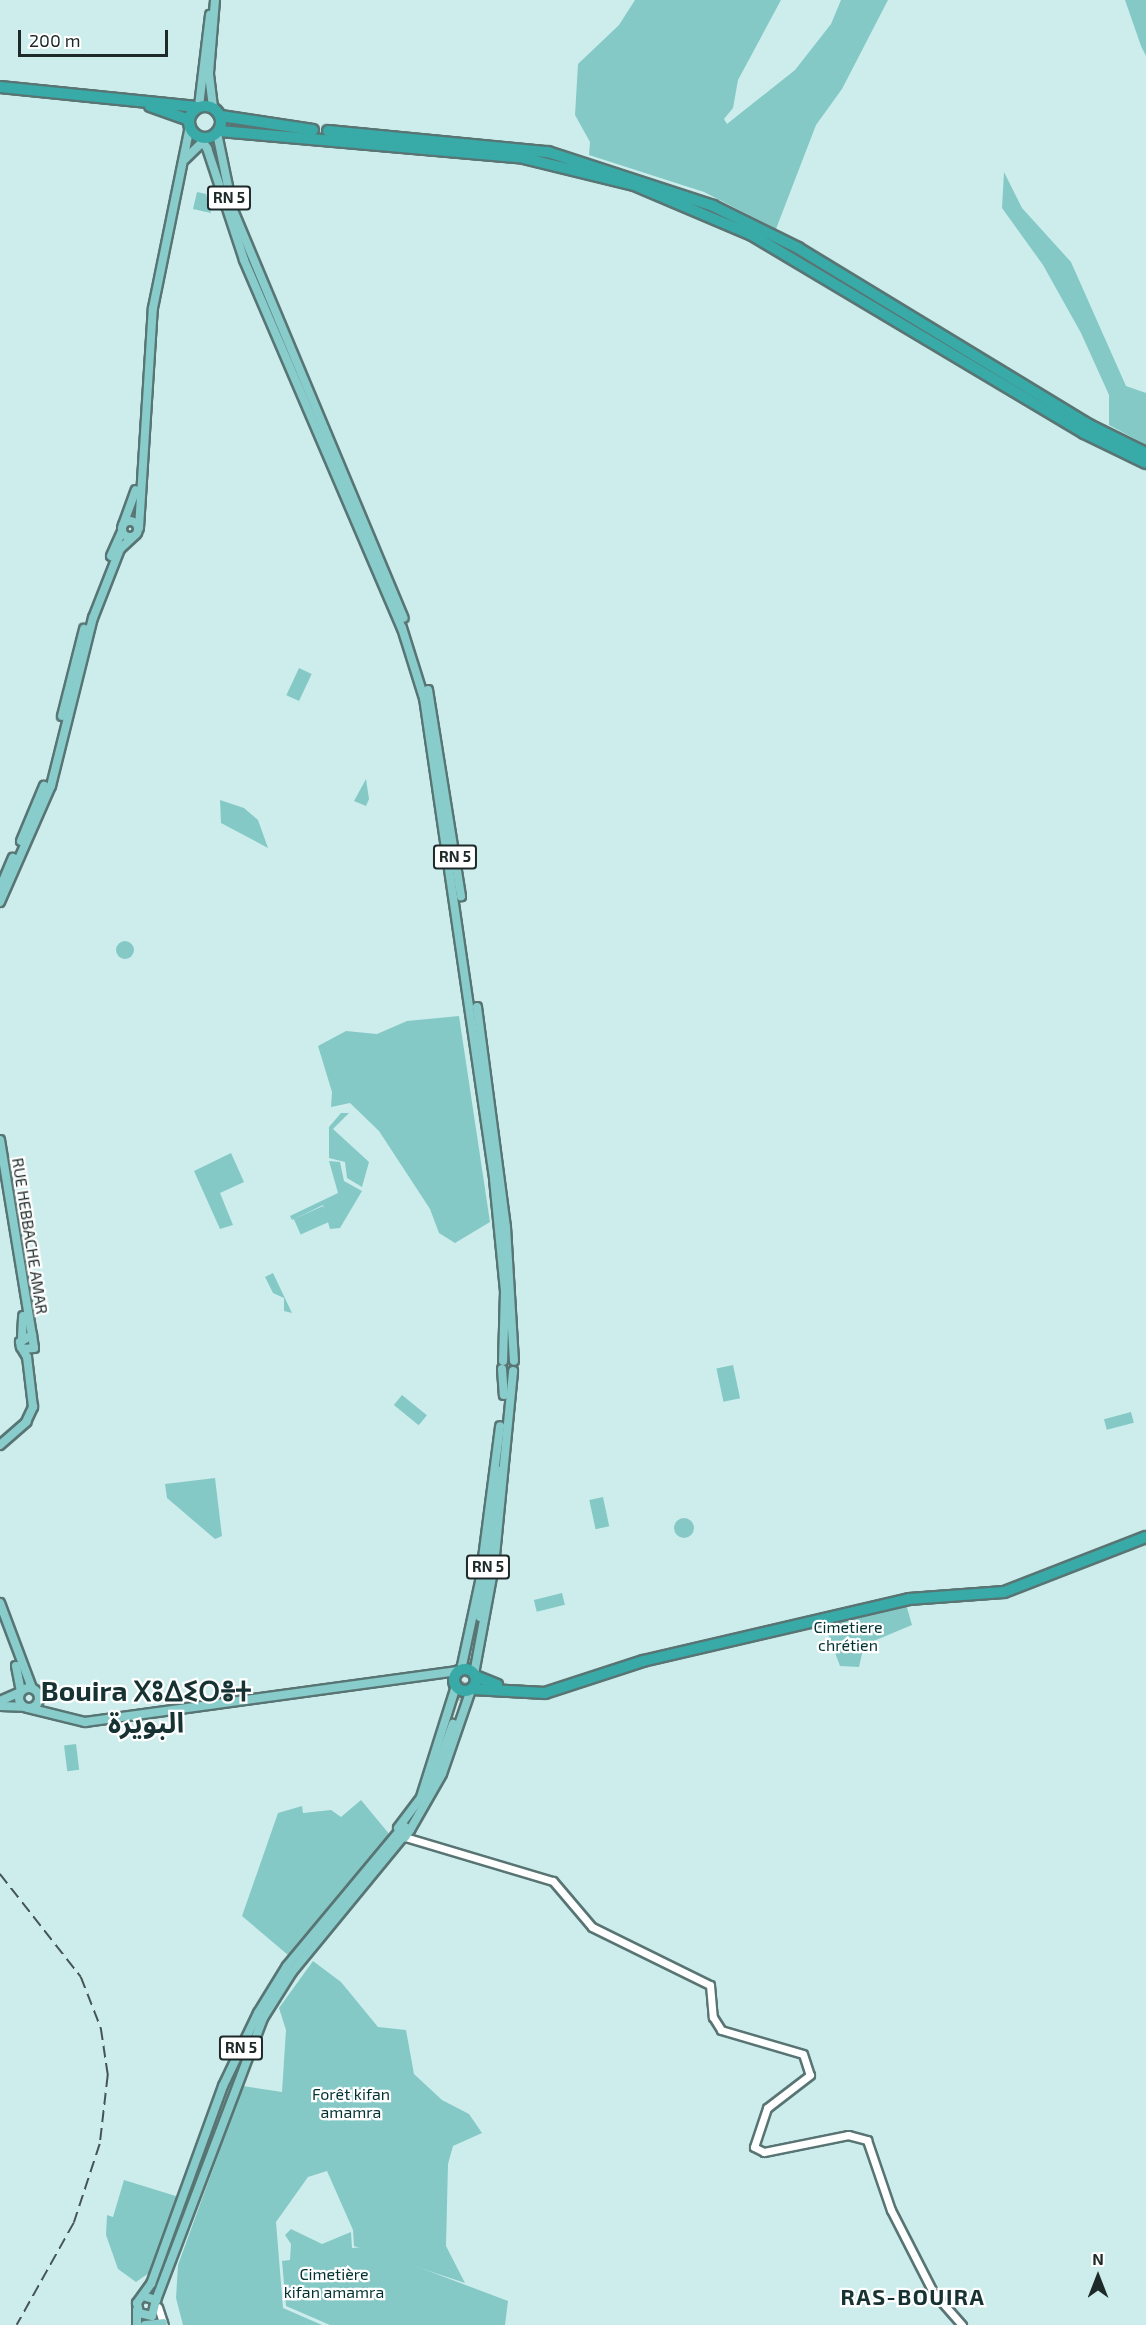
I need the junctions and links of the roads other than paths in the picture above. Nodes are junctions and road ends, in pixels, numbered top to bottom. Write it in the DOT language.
graph roads {
  1 [pos="215,3"];
  2 [pos="4,90"];
  3 [pos="198,107"];
  4 [pos="217,111"];
  5 [pos="189,123"];
  6 [pos="209,136"];
  7 [pos="210,158"];
  8 [pos="185,159"];
  9 [pos="181,170"];
  10 [pos="1146,453"];
  11 [pos="1146,463"];
  12 [pos="139,481"];
  13 [pos="139,528"];
  14 [pos="122,529"];
  15 [pos="134,537"];
  16 [pos="0,888"];
  17 [pos="0,902"];
  18 [pos="0,1140"];
  19 [pos="0,1170"];
  20 [pos="32,1335"];
  21 [pos="22,1337"];
  22 [pos="23,1349"];
  23 [pos="33,1349"];
  24 [pos="514,1361"];
  25 [pos="503,1365"];
  26 [pos="513,1371"];
  27 [pos="0,1445"];
  28 [pos="0,1451"];
  29 [pos="500,1472"];
  30 [pos="1146,1533"];
  31 [pos="1146,1537"];
  32 [pos="0,1603"];
  33 [pos="0,1623"];
  34 [pos="470,1658"];
  35 [pos="459,1671"];
  36 [pos="430,1675"];
  37 [pos="475,1675"];
  38 [pos="30,1685"];
  39 [pos="43,1685"];
  40 [pos="455,1685"];
  41 [pos="471,1689"];
  42 [pos="20,1692"];
  43 [pos="39,1698"];
  44 [pos="0,1701"];
  45 [pos="460,1701"];
  46 [pos="0,1706"];
  47 [pos="26,1707"];
  48 [pos="63,1720"];
  49 [pos="424,1796"];
  50 [pos="405,1832"];
  51 [pos="143,2296"];
  52 [pos="157,2304"];
  53 [pos="137,2310"];
  54 [pos="147,2321"];
  55 [pos="163,2324"];
  56 [pos="137,2325"];
  57 [pos="962,2325"];
  1 -- 3 [label="main road"];
  1 -- 4 [label="main road"];
  2 -- 3 [label="highway"];
  2 -- 5 [label="highway"];
  3 -- 4 [label="highway"];
  3 -- 5 [label="highway"];
  4 -- 6 [label="highway"];
  4 -- 10 [label="highway"];
  5 -- 6 [label="highway"];
  5 -- 9 [label="main road"];
  6 -- 7 [label="main road, RN 5"];
  6 -- 8 [label="main road"];
  6 -- 11 [label="highway"];
  6 -- 24 [label="main road, RN 5"];
  7 -- 8 [label="main road"];
  7 -- 25 [label="main road, RN 5"];
  8 -- 9 [label="main road"];
  9 -- 12 [label="main road"];
  12 -- 13 [label="main road"];
  12 -- 14 [label="main road"];
  13 -- 14 [label="main road"];
  13 -- 15 [label="main road"];
  14 -- 15 [label="main road"];
  14 -- 16 [label="main road"];
  15 -- 17 [label="main road"];
  18 -- 20 [label="main road, RUE HEBBACHE AMAR"];
  19 -- 21 [label="main road, RUE HEBBACHE AMAR"];
  20 -- 21 [label="main road"];
  20 -- 23 [label="main road, RUE HEBBACHE AMAR"];
  21 -- 22 [label="main road, RUE HEBBACHE AMAR"];
  22 -- 23 [label="main road"];
  22 -- 27 [label="main road"];
  23 -- 28 [label="main road"];
  24 -- 25 [label="main road"];
  24 -- 26 [label="main road"];
  25 -- 26 [label="main road"];
  25 -- 29 [label="main road, RN 5"];
  26 -- 29 [label="main road, RN 5"];
  29 -- 34 [label="main road, RN 5"];
  29 -- 35 [label="main road"];
  29 -- 37 [label="main road"];
  30 -- 37 [label="highway"];
  31 -- 41 [label="highway"];
  32 -- 38 [label="main road"];
  33 -- 42 [label="main road"];
  35 -- 36 [label="main road"];
  35 -- 37 [label="highway"];
  35 -- 40 [label="highway"];
  36 -- 40 [label="main road"];
  36 -- 48 [label="main road"];
  37 -- 41 [label="highway"];
  38 -- 39 [label="main road"];
  38 -- 42 [label="main road"];
  38 -- 43 [label="main road"];
  40 -- 41 [label="highway"];
  40 -- 49 [label="main road"];
  41 -- 49 [label="main road"];
  42 -- 44 [label="main road"];
  42 -- 47 [label="main road"];
  43 -- 47 [label="main road"];
  43 -- 48 [label="main road"];
  45 -- 49 [label="main road, RN 5"];
  46 -- 47 [label="main road"];
  47 -- 48 [label="main road"];
  49 -- 50 [label="main road, RN 5"];
  50 -- 51 [label="main road, RN 5"];
  50 -- 52 [label="main road, RN 5"];
  50 -- 57 [label="street"];
  51 -- 52 [label="main road"];
  51 -- 53 [label="main road"];
  52 -- 54 [label="main road"];
  52 -- 55 [label="street"];
  53 -- 54 [label="main road"];
  53 -- 56 [label="main road"];
  54 -- 55 [label="main road"];
}
